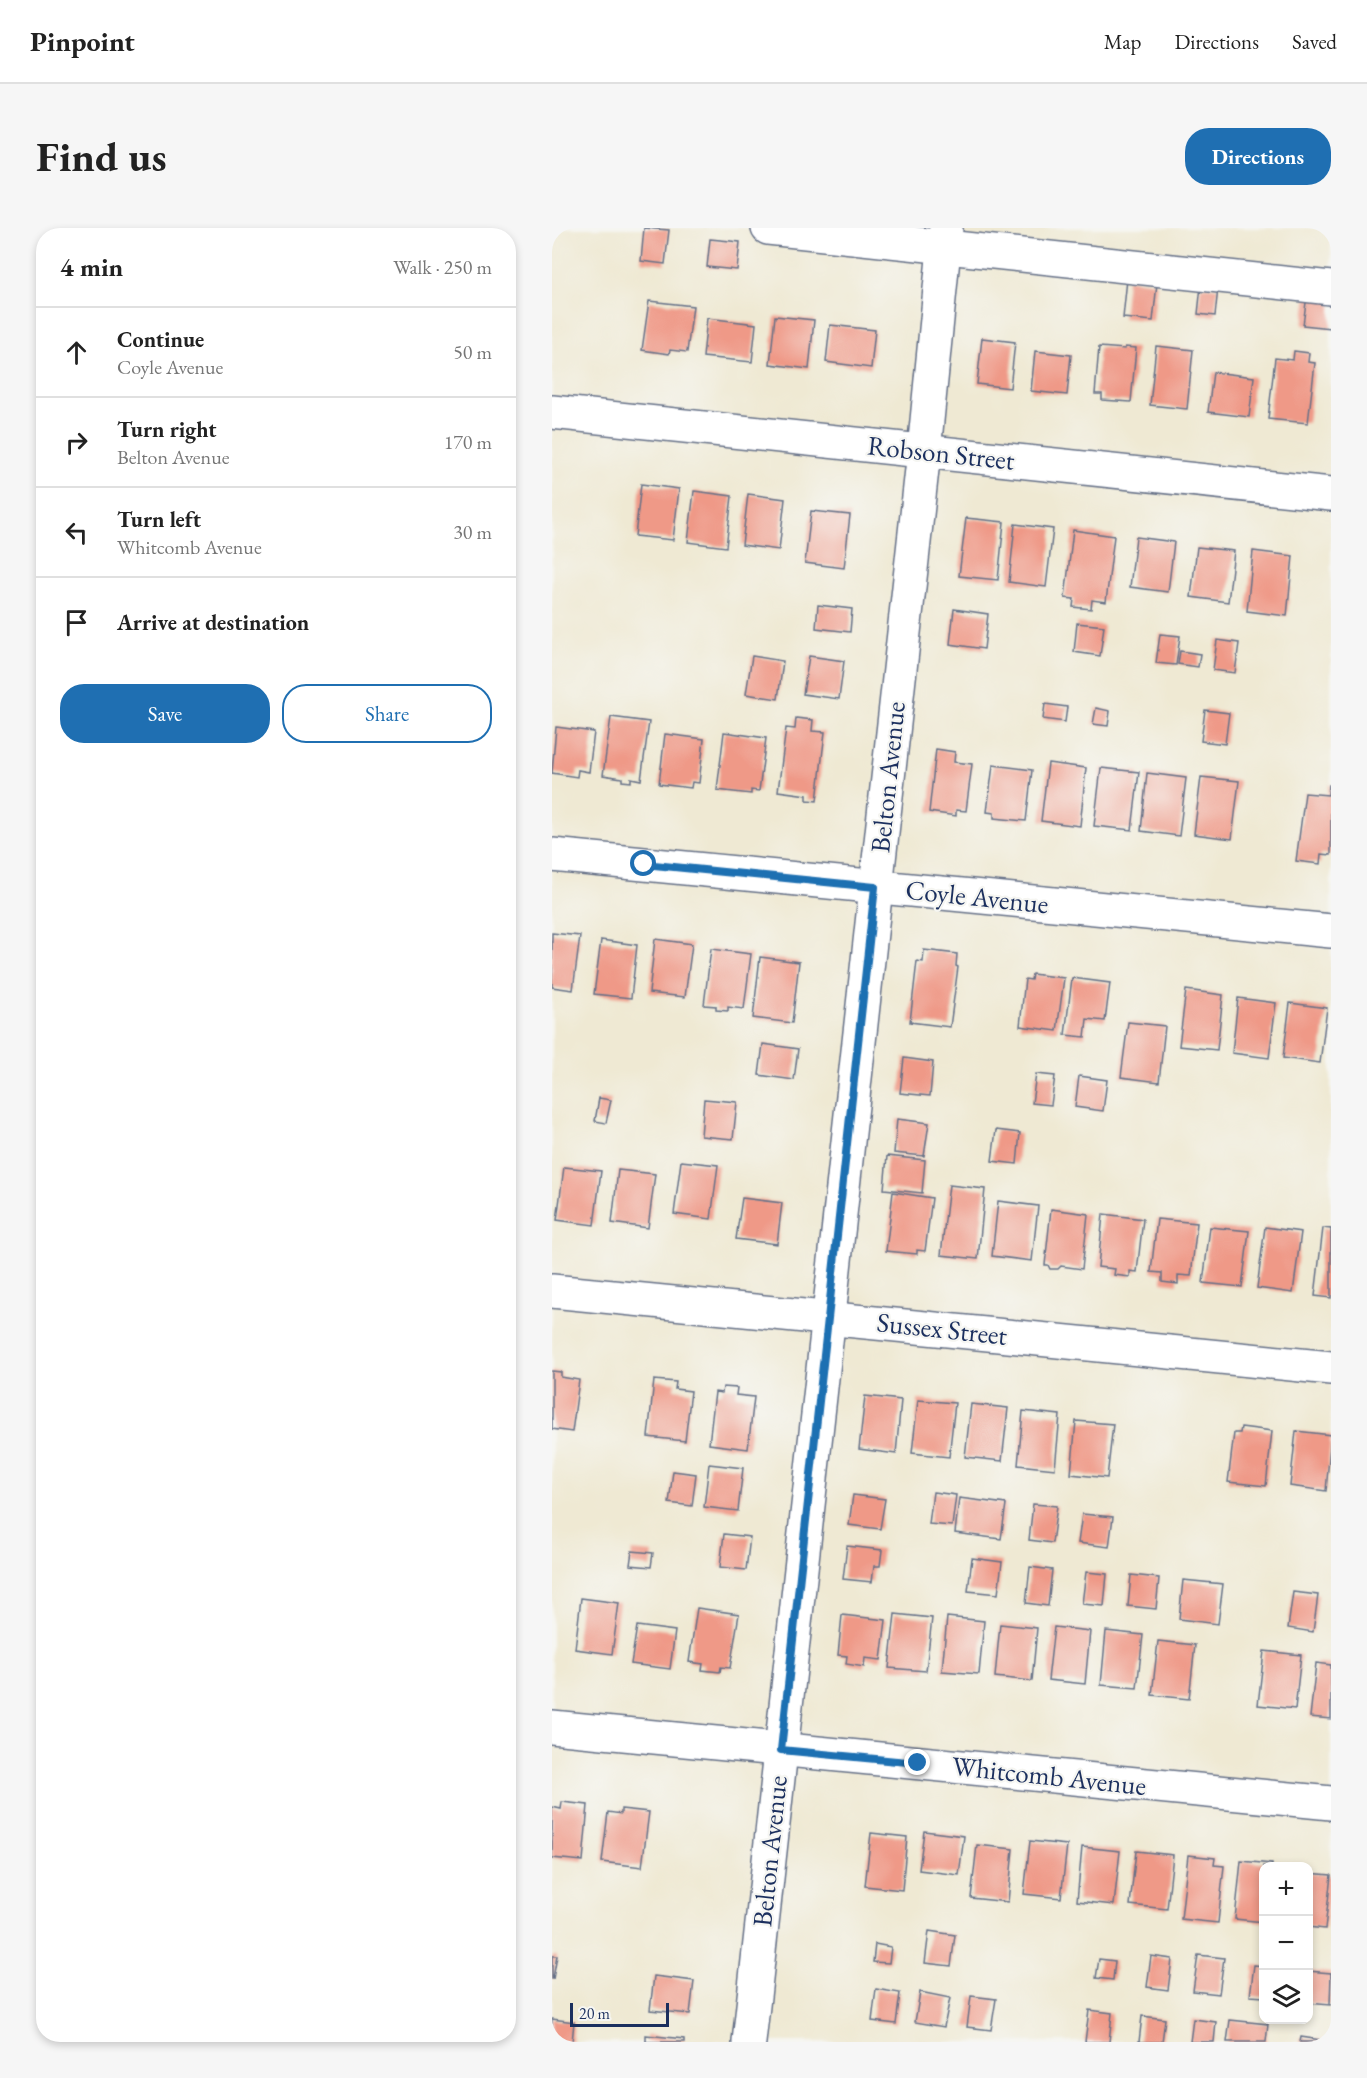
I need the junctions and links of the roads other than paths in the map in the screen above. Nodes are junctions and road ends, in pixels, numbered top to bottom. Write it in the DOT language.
graph roads {
  1 [pos="768,228"];
  2 [pos="945,238"];
  3 [pos="1331,288"];
  4 [pos="552,412"];
  5 [pos="924,451"];
  6 [pos="1331,494"];
  7 [pos="552,855"];
  8 [pos="875,887"];
  9 [pos="1331,931"];
  10 [pos="552,1291"];
  11 [pos="828,1318"];
  12 [pos="1331,1368"];
  13 [pos="552,1727"];
  14 [pos="781,1750"];
  15 [pos="1331,1803"];
  16 [pos="749,2042"];
  1 -- 2 [label="street"];
  2 -- 3 [label="street"];
  2 -- 5 [label="street, Belton Avenue"];
  4 -- 5 [label="street, Robson Street"];
  5 -- 6 [label="street, Robson Street"];
  5 -- 8 [label="street, Belton Avenue"];
  7 -- 8 [label="street, Coyle Avenue"];
  8 -- 9 [label="street, Coyle Avenue"];
  8 -- 11 [label="street, Belton Avenue"];
  10 -- 11 [label="street, Sussex Street"];
  11 -- 12 [label="street, Sussex Street"];
  11 -- 14 [label="street, Belton Avenue"];
  13 -- 14 [label="street, Whitcomb Avenue"];
  14 -- 15 [label="street, Whitcomb Avenue"];
  14 -- 16 [label="street, Belton Avenue"];
}
